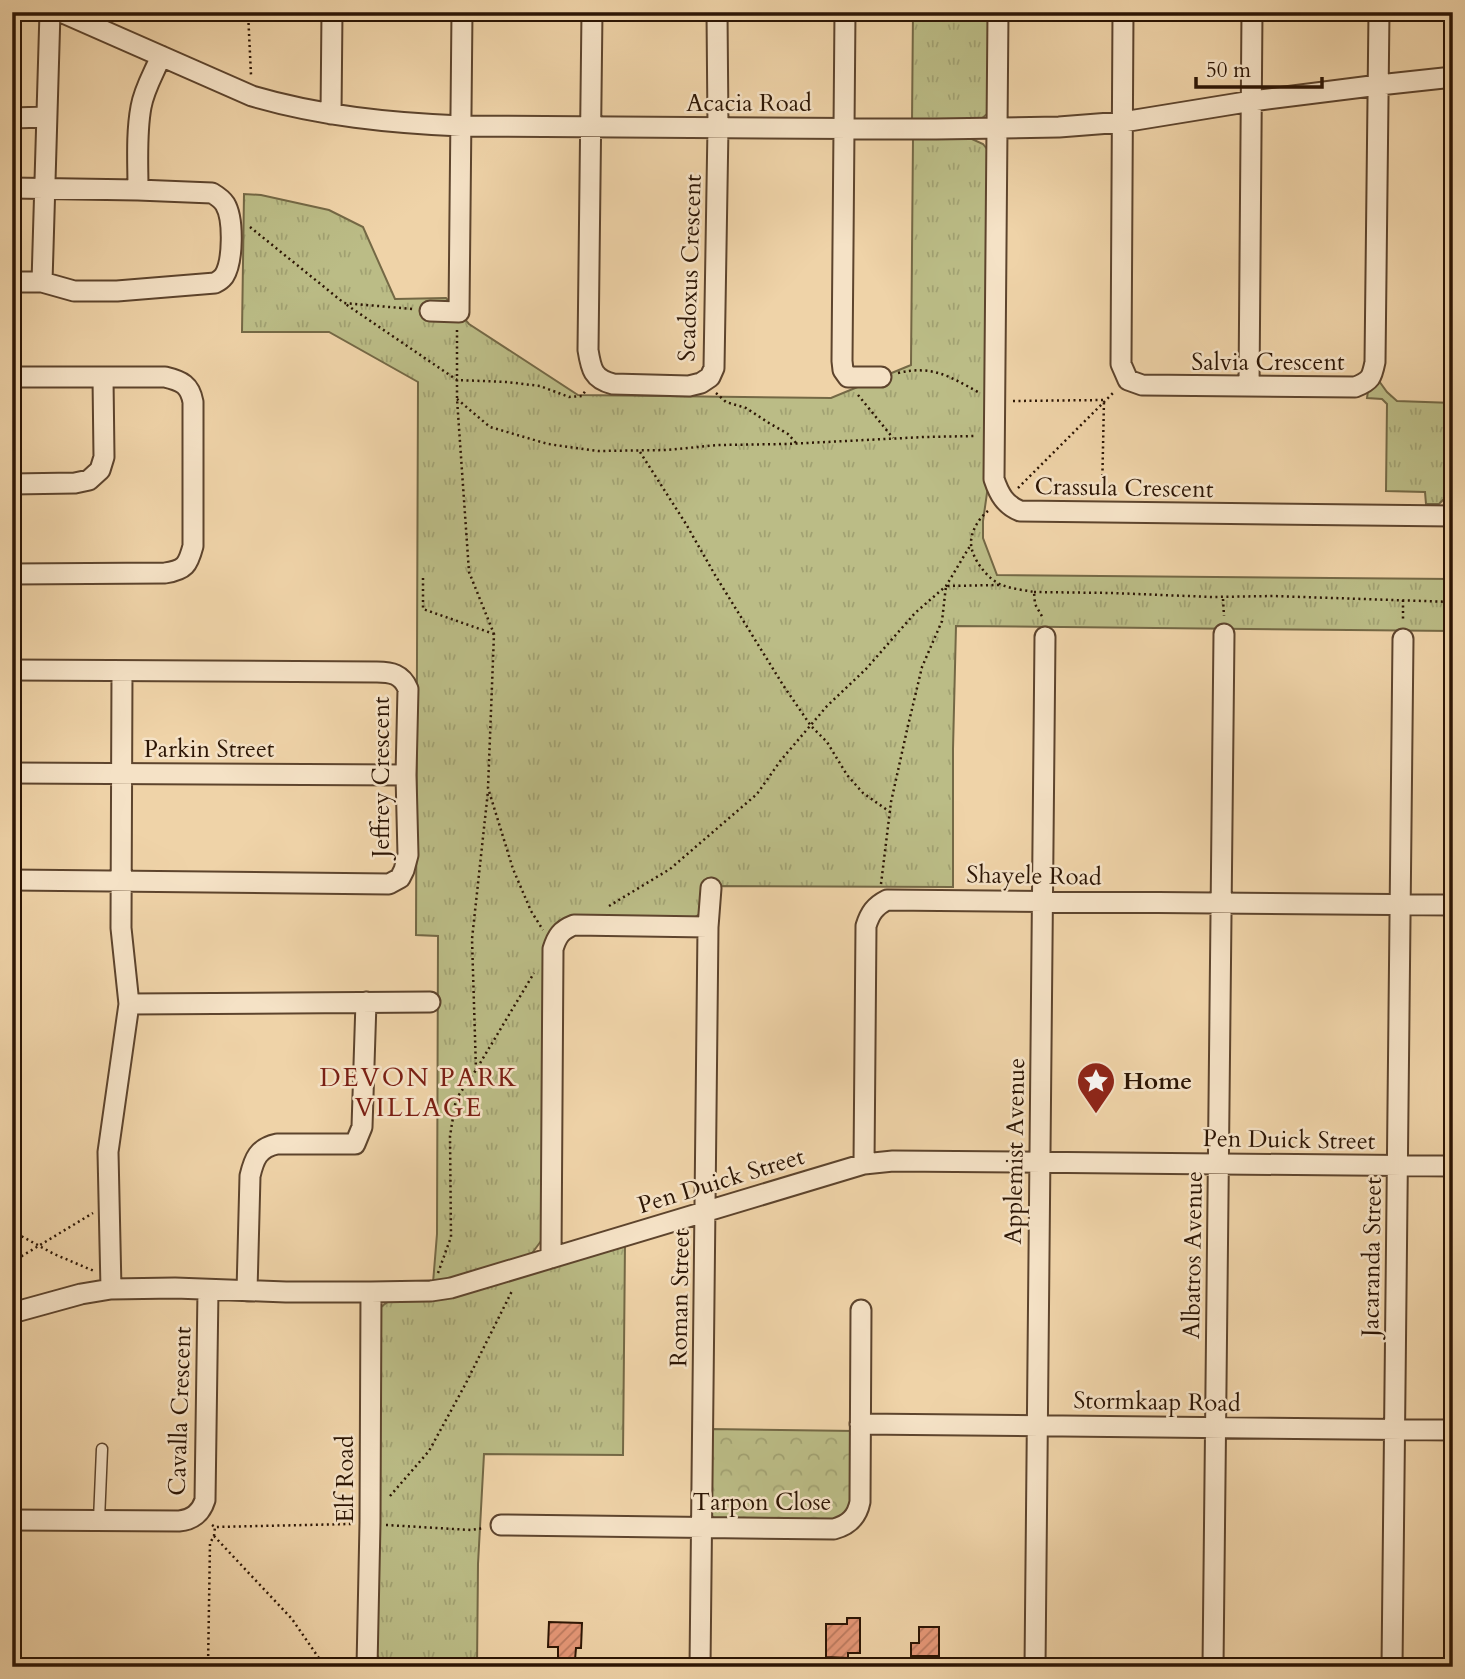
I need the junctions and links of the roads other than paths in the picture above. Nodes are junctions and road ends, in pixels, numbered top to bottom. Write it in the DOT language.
graph roads {
  1 [pos="50,12"];
  2 [pos="61,12"];
  3 [pos="331,12"];
  4 [pos="461,12"];
  5 [pos="592,12"];
  6 [pos="717,12"];
  7 [pos="845,12"];
  8 [pos="998,12"];
  9 [pos="1123,12"];
  10 [pos="1252,12"];
  11 [pos="1379,12"];
  12 [pos="161,56"];
  13 [pos="1453,77"];
  14 [pos="1379,85"];
  15 [pos="1252,101"];
  16 [pos="331,114"];
  17 [pos="46,117"];
  18 [pos="12,118"];
  19 [pos="1123,122"];
  20 [pos="461,126"];
  21 [pos="591,127"];
  22 [pos="718,127"];
  23 [pos="845,128"];
  24 [pos="996,129"];
  25 [pos="12,188"];
  26 [pos="46,188"];
  27 [pos="138,190"];
  28 [pos="12,282"];
  29 [pos="42,282"];
  30 [pos="430,311"];
  31 [pos="12,377"];
  32 [pos="881,377"];
  33 [pos="103,378"];
  34 [pos="1249,386"];
  35 [pos="12,484"];
  36 [pos="1453,516"];
  37 [pos="12,574"];
  38 [pos="1224,634"];
  39 [pos="1045,637"];
  40 [pos="1403,639"];
  41 [pos="12,670"];
  42 [pos="122,672"];
  43 [pos="12,773"];
  44 [pos="122,773"];
  45 [pos="407,775"];
  46 [pos="12,880"];
  47 [pos="121,881"];
  48 [pos="711,888"];
  49 [pos="1042,901"];
  50 [pos="1221,903"];
  51 [pos="1400,905"];
  52 [pos="1453,905"];
  53 [pos="708,927"];
  54 [pos="366,1002"];
  55 [pos="430,1002"];
  56 [pos="129,1004"];
  57 [pos="1040,1162"];
  58 [pos="864,1164"];
  59 [pos="1219,1164"];
  60 [pos="1397,1166"];
  61 [pos="1453,1166"];
  62 [pos="705,1212"];
  63 [pos="551,1258"];
  64 [pos="111,1282"];
  65 [pos="208,1290"];
  66 [pos="247,1291"];
  67 [pos="371,1292"];
  68 [pos="861,1310"];
  69 [pos="12,1313"];
  70 [pos="860,1424"];
  71 [pos="1037,1425"];
  72 [pos="1216,1427"];
  73 [pos="1395,1429"];
  74 [pos="1453,1430"];
  75 [pos="102,1449"];
  76 [pos="12,1520"];
  77 [pos="99,1520"];
  78 [pos="501,1525"];
  79 [pos="701,1527"];
  80 [pos="367,1667"];
  81 [pos="700,1667"];
  82 [pos="1035,1667"];
  83 [pos="1213,1667"];
  84 [pos="1392,1667"];
  1 -- 17 [label="street"];
  2 -- 12 [label="street, Acacia Road"];
  3 -- 16 [label="street"];
  4 -- 20 [label="street"];
  5 -- 21 [label="street"];
  6 -- 22 [label="street, Scadoxus Crescent"];
  7 -- 23 [label="street"];
  8 -- 24 [label="street, Crassula Crescent"];
  9 -- 19 [label="street"];
  10 -- 15 [label="street"];
  11 -- 14 [label="street"];
  12 -- 16 [label="street, Acacia Road"];
  12 -- 27 [label="street"];
  13 -- 14 [label="street, Acacia Road"];
  14 -- 15 [label="street, Acacia Road"];
  14 -- 34 [label="street, Salvia Crescent"];
  15 -- 19 [label="street, Acacia Road"];
  15 -- 34 [label="street"];
  16 -- 20 [label="street, Acacia Road"];
  17 -- 18 [label="street"];
  17 -- 26 [label="street"];
  19 -- 24 [label="street, Acacia Road"];
  19 -- 34 [label="street, Salvia Crescent"];
  20 -- 21 [label="street, Acacia Road"];
  20 -- 30 [label="street"];
  21 -- 22 [label="street, Acacia Road"];
  21 -- 22 [label="street, Scadoxus Crescent"];
  22 -- 23 [label="street, Acacia Road"];
  23 -- 24 [label="street, Acacia Road"];
  23 -- 32 [label="street"];
  24 -- 36 [label="street, Crassula Crescent"];
  25 -- 26 [label="street"];
  26 -- 27 [label="street"];
  26 -- 29 [label="street"];
  27 -- 29 [label="street"];
  28 -- 29 [label="street"];
  31 -- 33 [label="street"];
  33 -- 35 [label="street"];
  33 -- 37 [label="street"];
  38 -- 50 [label="street, Albatros Avenue"];
  39 -- 49 [label="street, Applemist Avenue"];
  40 -- 51 [label="street, Jacaranda Street"];
  41 -- 42 [label="street, Jeffrey Crescent"];
  42 -- 44 [label="street"];
  42 -- 45 [label="street, Jeffrey Crescent"];
  43 -- 44 [label="street, Parkin Street"];
  44 -- 45 [label="street, Parkin Street"];
  44 -- 47 [label="street"];
  45 -- 47 [label="street, Jeffrey Crescent"];
  46 -- 47 [label="street, Jeffrey Crescent"];
  47 -- 56 [label="street"];
  48 -- 53 [label="street, Roman Street"];
  49 -- 50 [label="street, Shayele Road"];
  49 -- 57 [label="street, Applemist Avenue"];
  49 -- 58 [label="street, Shayele Road"];
  50 -- 51 [label="street, Shayele Road"];
  50 -- 59 [label="street, Albatros Avenue"];
  51 -- 52 [label="street, Shayele Road"];
  51 -- 60 [label="street, Jacaranda Street"];
  53 -- 62 [label="street, Roman Street"];
  53 -- 63 [label="street"];
  54 -- 55 [label="street"];
  54 -- 56 [label="street"];
  54 -- 66 [label="street"];
  56 -- 64 [label="street"];
  57 -- 58 [label="street, Pen Duick Street"];
  57 -- 59 [label="street, Pen Duick Street"];
  57 -- 71 [label="street, Applemist Avenue"];
  58 -- 62 [label="street, Pen Duick Street"];
  59 -- 60 [label="street, Pen Duick Street"];
  59 -- 72 [label="street, Albatros Avenue"];
  60 -- 61 [label="street, Pen Duick Street"];
  60 -- 73 [label="street, Jacaranda Street"];
  62 -- 63 [label="street, Pen Duick Street"];
  62 -- 79 [label="street, Roman Street"];
  63 -- 67 [label="street, Pen Duick Street"];
  64 -- 65 [label="street, Pen Duick Street"];
  64 -- 69 [label="street, Pen Duick Street"];
  65 -- 66 [label="street, Pen Duick Street"];
  65 -- 77 [label="street, Cavalla Crescent"];
  66 -- 67 [label="street, Pen Duick Street"];
  67 -- 80 [label="street, Elf Road"];
  68 -- 70 [label="street, Tarpon Close"];
  70 -- 71 [label="street, Stormkaap Road"];
  70 -- 79 [label="street, Tarpon Close"];
  71 -- 72 [label="street, Stormkaap Road"];
  71 -- 82 [label="street, Applemist Avenue"];
  72 -- 73 [label="street, Stormkaap Road"];
  72 -- 83 [label="street, Albatros Avenue"];
  73 -- 74 [label="street, Stormkaap Road"];
  73 -- 84 [label="street, Jacaranda Street"];
  75 -- 77 [label="lane"];
  76 -- 77 [label="street, Cavalla Crescent"];
  78 -- 79 [label="street, Tarpon Close"];
  79 -- 81 [label="street, Roman Street"];
}
